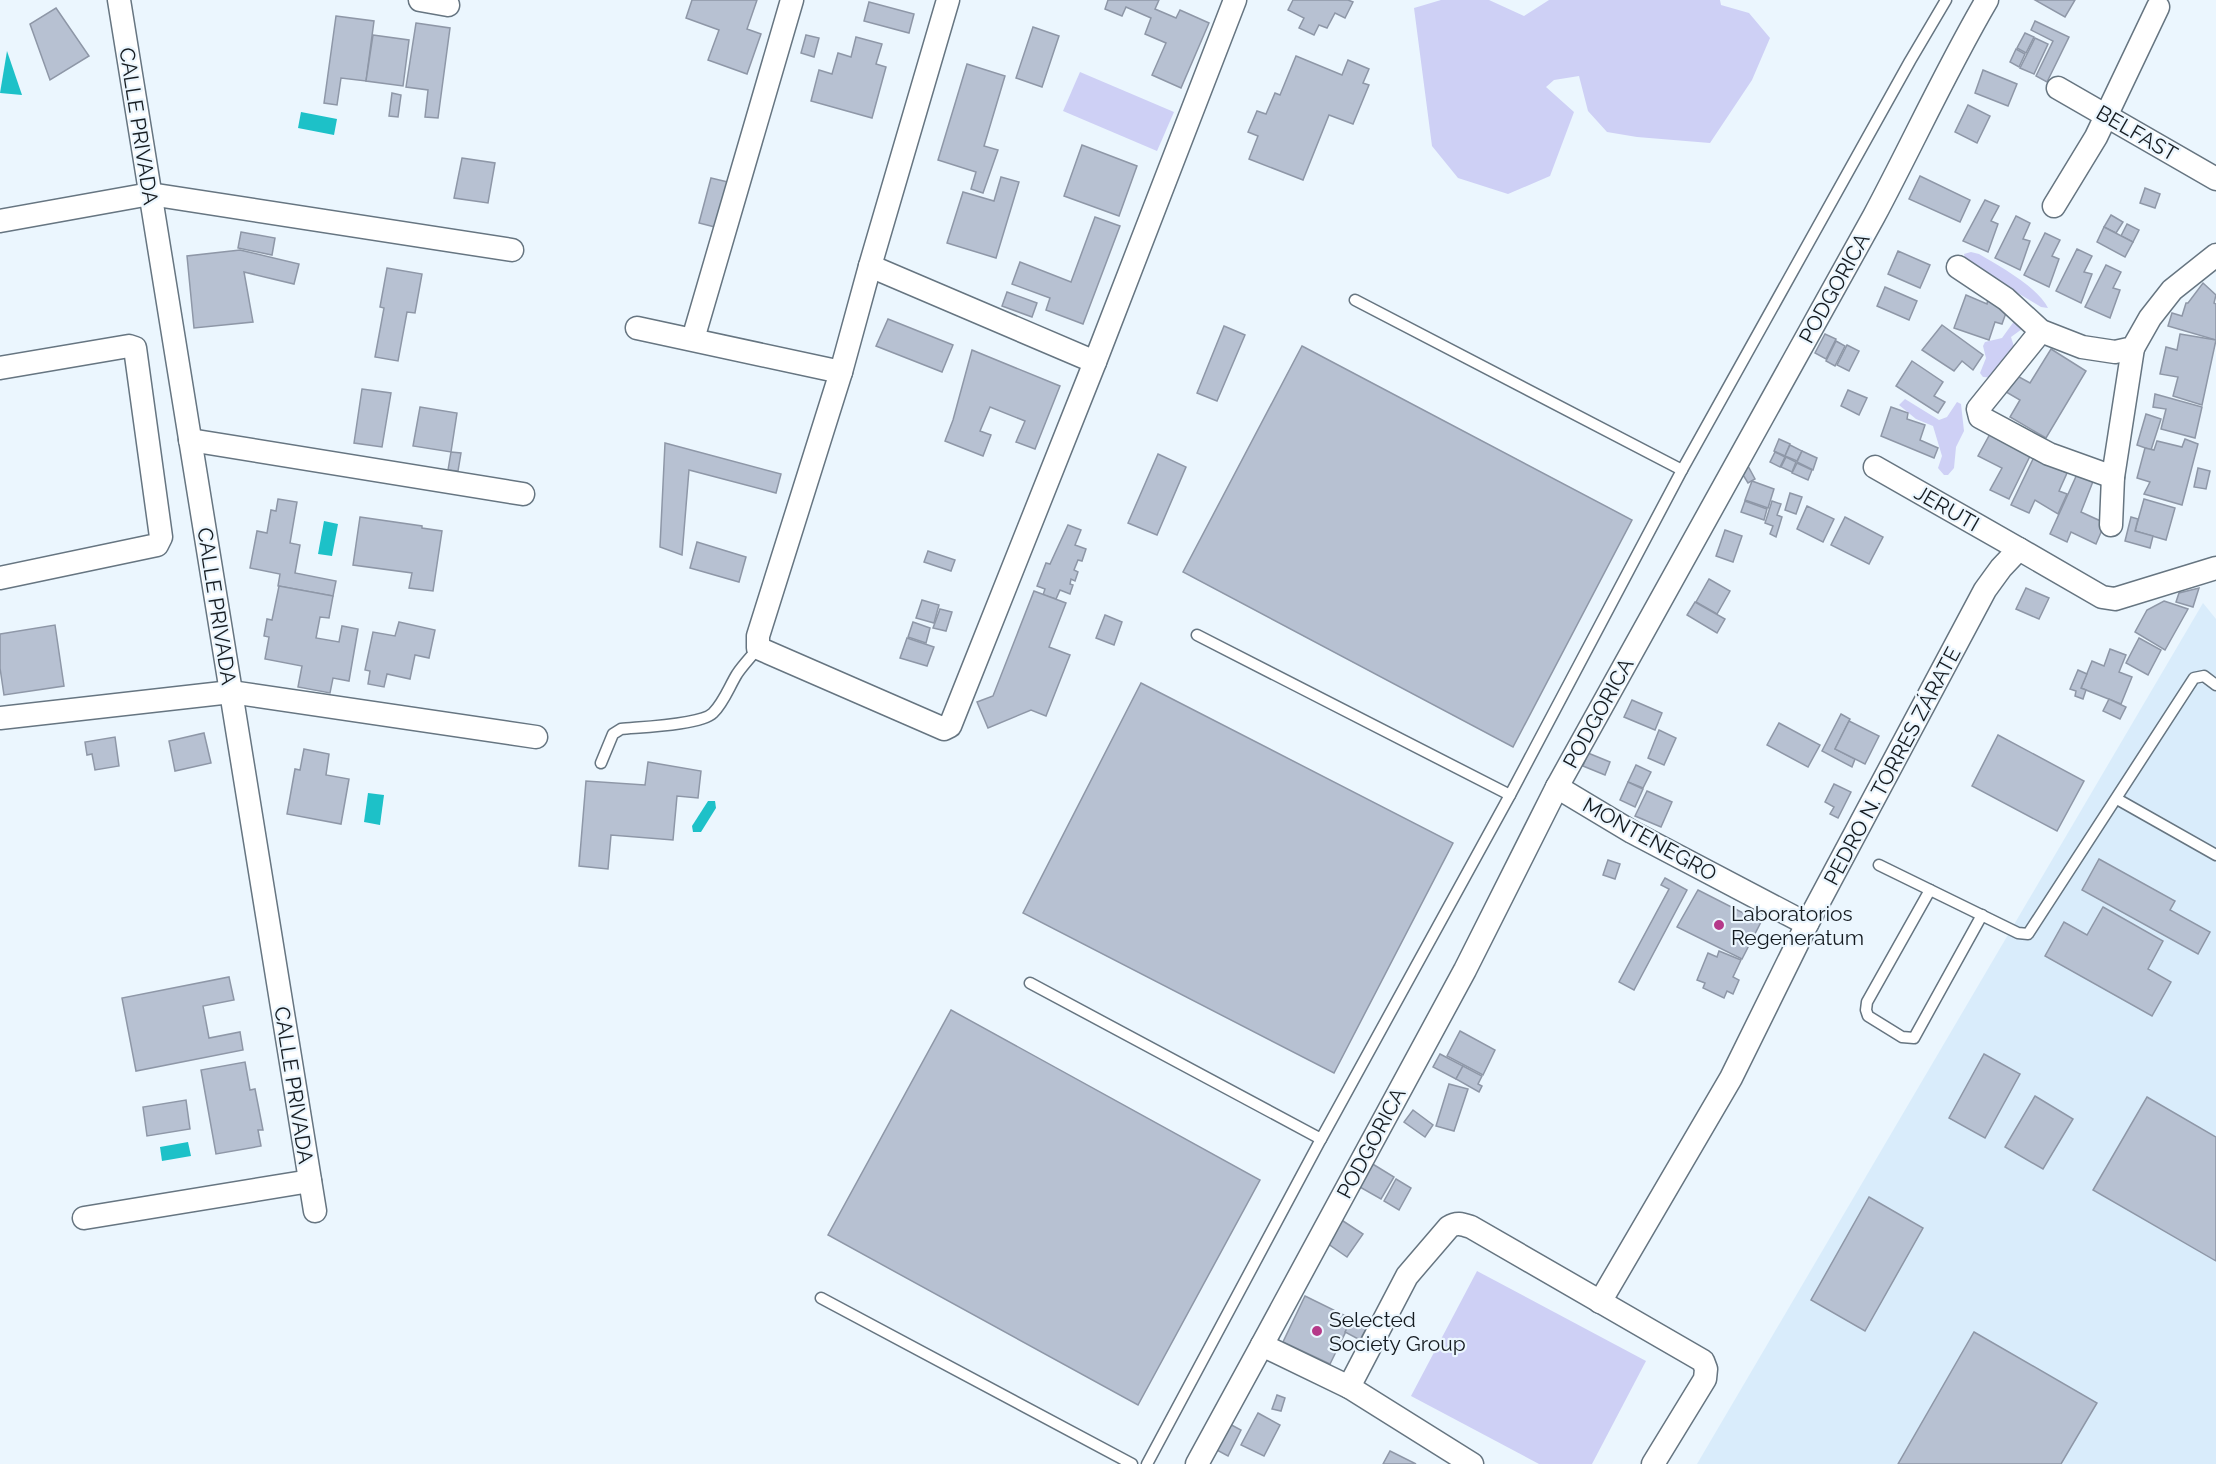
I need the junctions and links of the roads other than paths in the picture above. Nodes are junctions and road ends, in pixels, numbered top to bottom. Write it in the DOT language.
graph roads {
  1 [pos="119,0"];
  2 [pos="420,0"];
  3 [pos="792,0"];
  4 [pos="948,0"];
  5 [pos="1946,0"];
  6 [pos="1987,0"];
  7 [pos="1231,1"];
  8 [pos="448,5"];
  9 [pos="2158,7"];
  10 [pos="2058,88"];
  11 [pos="2106,116"];
  12 [pos="2216,179"];
  13 [pos="150,195"];
  14 [pos="2054,206"];
  15 [pos="0,221"];
  16 [pos="512,250"];
  17 [pos="2215,256"];
  18 [pos="870,266"];
  19 [pos="1958,267"];
  20 [pos="1355,300"];
  21 [pos="637,328"];
  22 [pos="2041,331"];
  23 [pos="693,339"];
  24 [pos="2133,348"];
  25 [pos="1095,362"];
  26 [pos="0,368"];
  27 [pos="841,372"];
  28 [pos="190,440"];
  29 [pos="1875,468"];
  30 [pos="1682,470"];
  31 [pos="2113,477"];
  32 [pos="523,495"];
  33 [pos="2111,525"];
  34 [pos="2019,549"];
  35 [pos="2216,568"];
  36 [pos="0,578"];
  37 [pos="1197,634"];
  38 [pos="758,648"];
  39 [pos="2216,685"];
  40 [pos="231,692"];
  41 [pos="0,718"];
  42 [pos="536,737"];
  43 [pos="601,763"];
  44 [pos="1557,787"];
  45 [pos="1510,795"];
  46 [pos="2117,799"];
  47 [pos="2216,855"];
  48 [pos="1879,865"];
  49 [pos="1930,890"];
  50 [pos="1982,915"];
  51 [pos="1807,924"];
  52 [pos="1029,983"];
  53 [pos="1321,1139"];
  54 [pos="310,1181"];
  55 [pos="315,1211"];
  56 [pos="84,1218"];
  57 [pos="821,1298"];
  58 [pos="1600,1302"];
  59 [pos="1262,1345"];
  60 [pos="1349,1387"];
  61 [pos="1131,1464"];
  62 [pos="1147,1464"];
  63 [pos="1197,1464"];
  64 [pos="1472,1464"];
  65 [pos="1653,1464"];
  1 -- 13 [label="street, CALLE PRIVADA"];
  2 -- 8 [label="street"];
  3 -- 23 [label="street"];
  4 -- 18 [label="street"];
  5 -- 30 [label="lane"];
  6 -- 44 [label="street, PODGORICA"];
  7 -- 25 [label="street"];
  9 -- 11 [label="street"];
  10 -- 11 [label="street, BELFAST"];
  11 -- 12 [label="street, BELFAST"];
  11 -- 14 [label="street"];
  13 -- 15 [label="street"];
  13 -- 16 [label="street"];
  13 -- 28 [label="street, CALLE PRIVADA"];
  17 -- 24 [label="street"];
  18 -- 25 [label="street"];
  18 -- 27 [label="street"];
  19 -- 22 [label="street"];
  20 -- 30 [label="lane"];
  21 -- 23 [label="street"];
  22 -- 24 [label="street"];
  22 -- 31 [label="street"];
  23 -- 27 [label="street"];
  24 -- 31 [label="street"];
  25 -- 38 [label="street"];
  26 -- 36 [label="street"];
  27 -- 38 [label="street"];
  28 -- 32 [label="street"];
  28 -- 40 [label="street, CALLE PRIVADA"];
  29 -- 34 [label="street, JERUTI"];
  30 -- 45 [label="lane"];
  31 -- 33 [label="street"];
  34 -- 35 [label="street"];
  34 -- 51 [label="street, PEDRO N. TORRES ZÁRATE"];
  37 -- 45 [label="lane"];
  38 -- 43 [label="lane"];
  39 -- 46 [label="lane"];
  40 -- 41 [label="street"];
  40 -- 42 [label="street"];
  40 -- 54 [label="street, CALLE PRIVADA"];
  44 -- 51 [label="street, MONTENEGRO"];
  44 -- 59 [label="street, PODGORICA"];
  45 -- 53 [label="lane"];
  46 -- 47 [label="lane"];
  46 -- 50 [label="lane"];
  48 -- 49 [label="lane"];
  49 -- 50 [label="lane"];
  49 -- 50 [label="lane"];
  51 -- 58 [label="street, PEDRO N. TORRES ZÁRATE"];
  52 -- 53 [label="lane"];
  53 -- 62 [label="lane"];
  54 -- 55 [label="street, CALLE PRIVADA"];
  54 -- 56 [label="street"];
  57 -- 61 [label="lane"];
  58 -- 60 [label="street"];
  58 -- 65 [label="street"];
  59 -- 60 [label="street"];
  59 -- 63 [label="street, PODGORICA"];
  60 -- 64 [label="street"];
}
